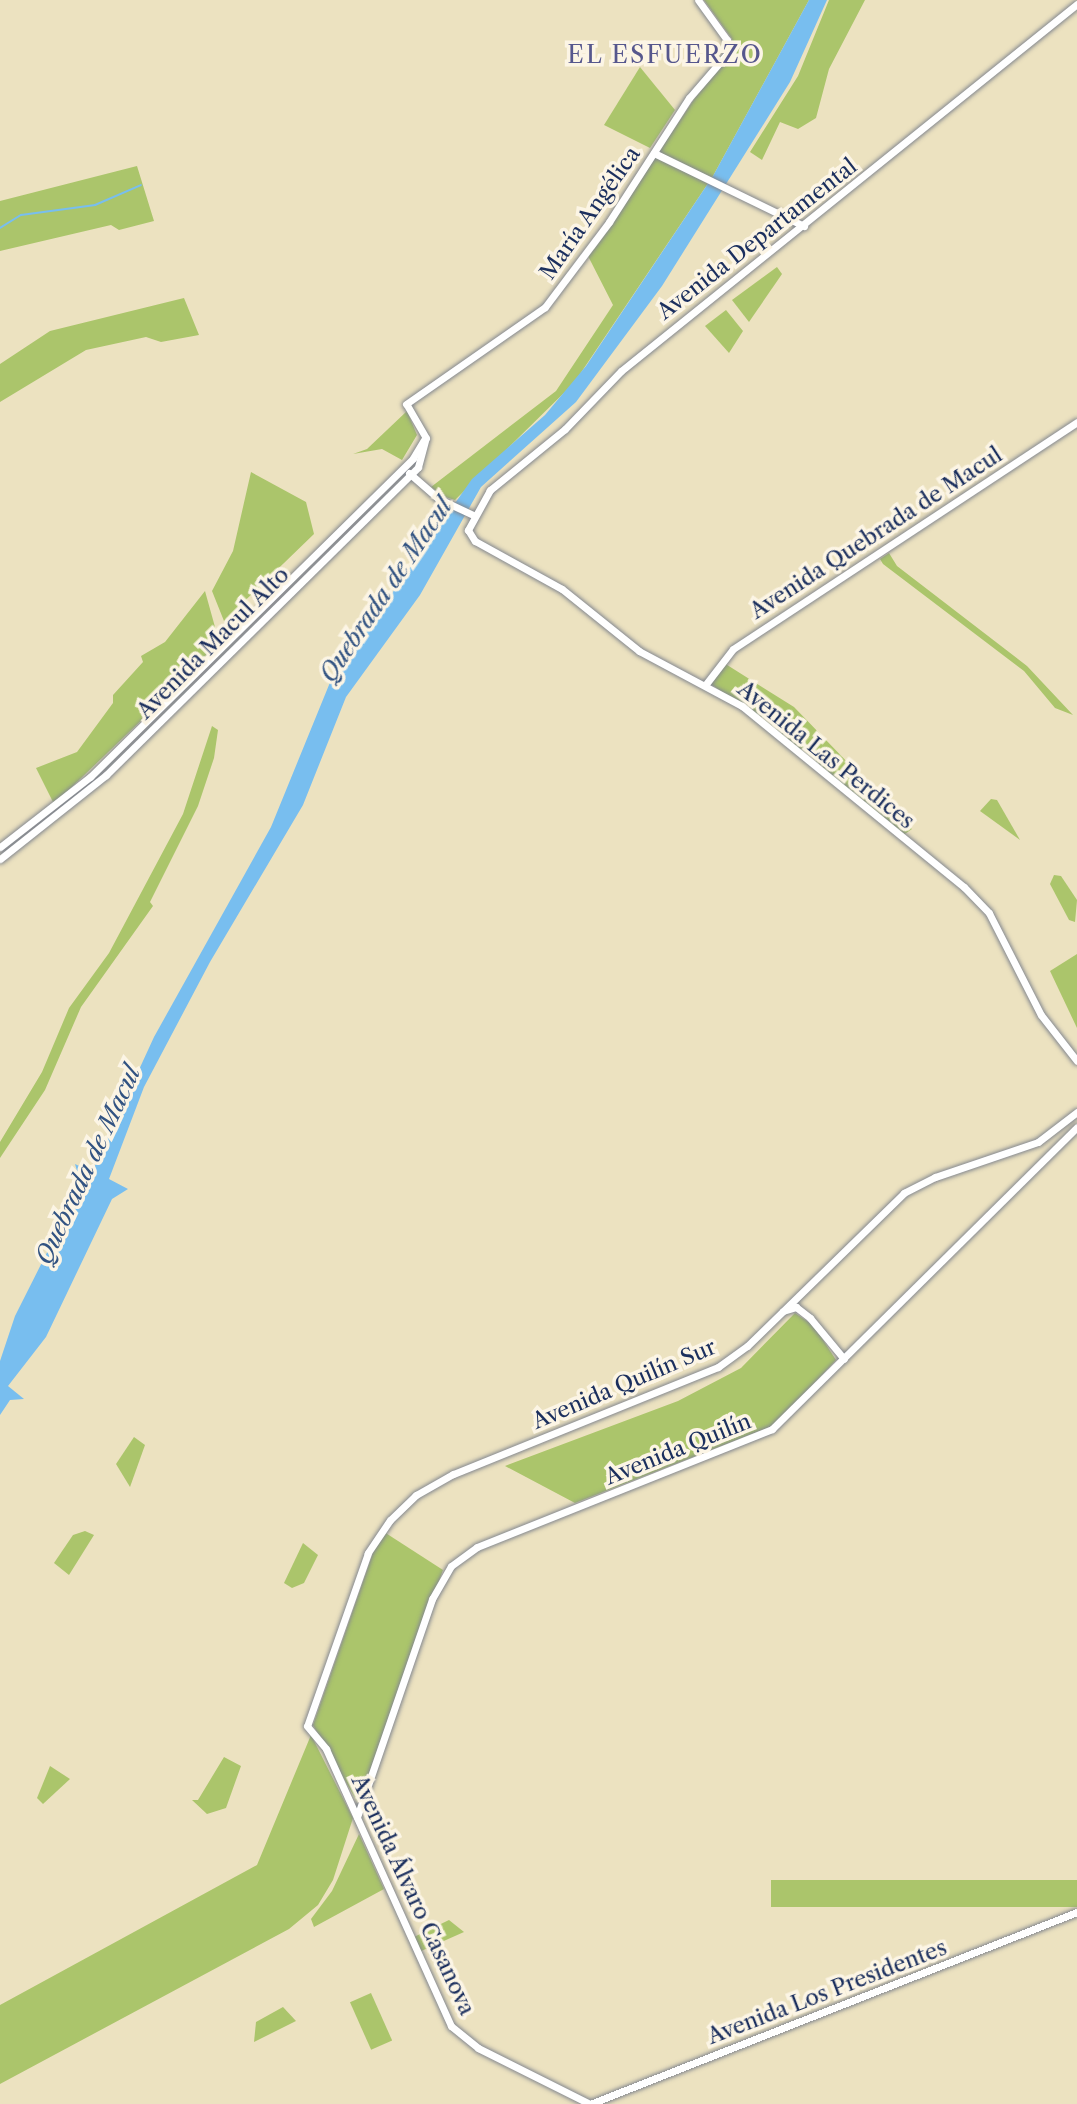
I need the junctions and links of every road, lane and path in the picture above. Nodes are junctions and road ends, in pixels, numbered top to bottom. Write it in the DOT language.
graph roads {
  1 [pos="698,0"];
  2 [pos="1077,4"];
  3 [pos="654,153"];
  4 [pos="804,226"];
  5 [pos="1077,422"];
  6 [pos="424,434"];
  7 [pos="403,468"];
  8 [pos="410,474"];
  9 [pos="467,515"];
  10 [pos="706,684"];
  11 [pos="0,847"];
  12 [pos="0,859"];
  13 [pos="1077,1061"];
  14 [pos="1077,1112"];
  15 [pos="1066,1123"];
  16 [pos="1057,1130"];
  17 [pos="1075,1130"];
  18 [pos="1065,1139"];
  19 [pos="798,1293"];
  20 [pos="796,1307"];
  21 [pos="780,1312"];
  22 [pos="844,1359"];
  23 [pos="307,1726"];
  24 [pos="357,1817"];
  25 [pos="1077,1912"];
  26 [pos="590,2104"];
  1 -- 3 [label="street, María Angélica"];
  2 -- 4 [label="street, Avenida Departamental"];
  3 -- 4 [label="street"];
  3 -- 6 [label="street, María Angélica"];
  4 -- 9 [label="street, Avenida Departamental"];
  5 -- 10 [label="street, Avenida Quebrada de Macul"];
  6 -- 7 [label="street, Avenida Macul Alto"];
  6 -- 8 [label="street, Avenida Macul Alto"];
  7 -- 8 [label="street"];
  7 -- 11 [label="street, Avenida Macul Alto"];
  8 -- 9 [label="street"];
  8 -- 12 [label="street, Avenida Macul Alto"];
  9 -- 10 [label="street, Avenida Las Perdices"];
  10 -- 13 [label="street, Avenida Las Perdices"];
  14 -- 15 [label="street, Avenida Quilín Sur"];
  15 -- 16 [label="street, Avenida Quilín Sur"];
  15 -- 17 [label="street"];
  16 -- 18 [label="street"];
  16 -- 19 [label="street, Avenida Quilín Sur"];
  17 -- 18 [label="street, Avenida Quilín"];
  18 -- 22 [label="street, Avenida Quilín"];
  19 -- 20 [label="street"];
  19 -- 21 [label="street, Avenida Quilín Sur"];
  20 -- 21 [label="street"];
  20 -- 22 [label="street"];
  21 -- 23 [label="street, Avenida Quilín Sur"];
  22 -- 24 [label="street, Avenida Quilín"];
  23 -- 24 [label="street, Avenida Álvaro Casanova"];
  24 -- 26 [label="street, Avenida Álvaro Casanova"];
  25 -- 26 [label="street, Avenida Los Presidentes"];
}
